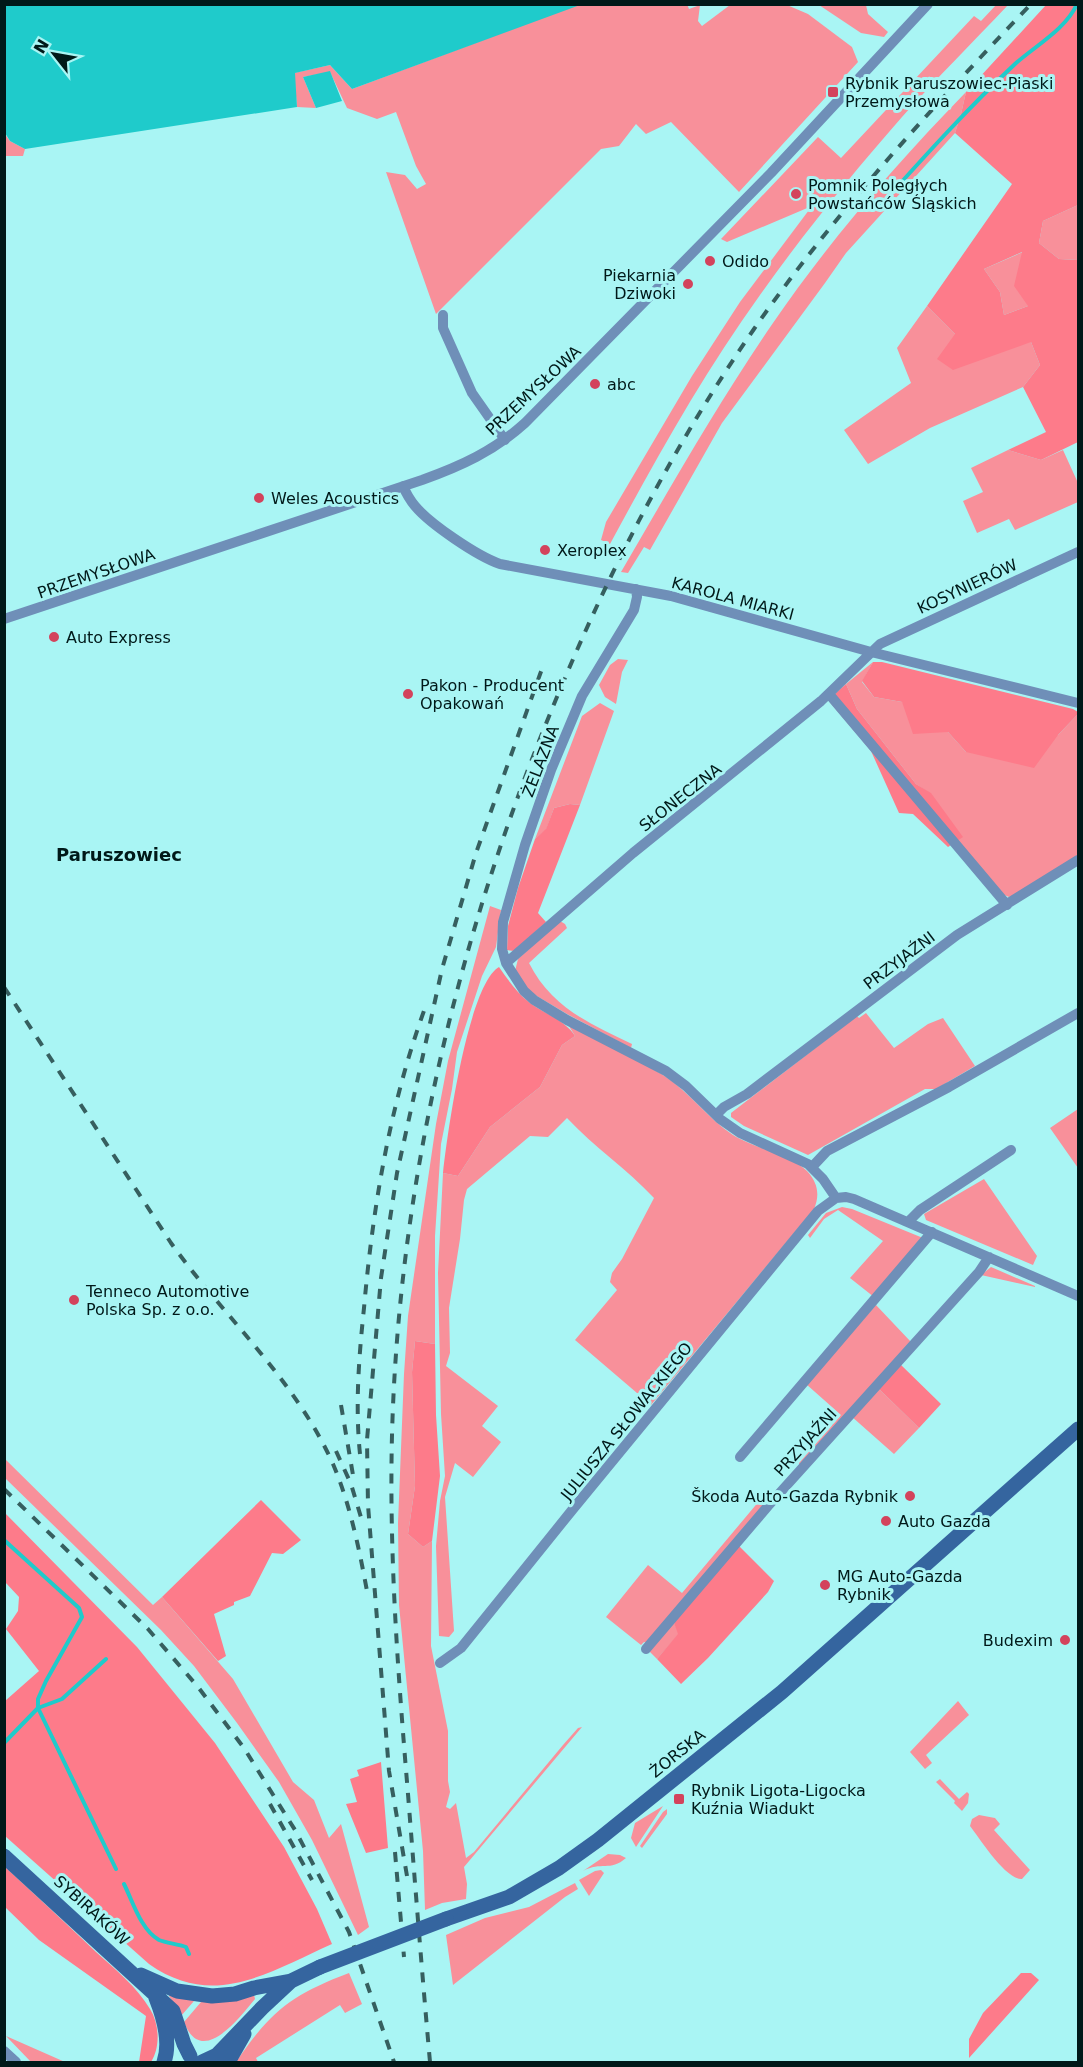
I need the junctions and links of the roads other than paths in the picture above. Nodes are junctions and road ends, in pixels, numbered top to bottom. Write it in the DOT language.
graph roads {
  1 [pos="928,4"];
  2 [pos="443,315"];
  3 [pos="505,440"];
  4 [pos="403,486"];
  5 [pos="1078,552"];
  6 [pos="636,589"];
  7 [pos="4,620"];
  8 [pos="871,652"];
  9 [pos="829,694"];
  10 [pos="1078,703"];
  11 [pos="1078,861"];
  12 [pos="1008,905"];
  13 [pos="505,959"];
  14 [pos="1078,1013"];
  15 [pos="716,1115"];
  16 [pos="1011,1150"];
  17 [pos="812,1167"];
  18 [pos="836,1198"];
  19 [pos="908,1222"];
  20 [pos="932,1232"];
  21 [pos="989,1257"];
  22 [pos="1078,1296"];
  23 [pos="1078,1429"];
  24 [pos="740,1458"];
  25 [pos="646,1648"];
  26 [pos="440,1663"];
  27 [pos="4,1856"];
  28 [pos="132,1971"];
  29 [pos="291,1981"];
  30 [pos="154,1993"];
  31 [pos="249,2023"];
  32 [pos="4,2051"];
  33 [pos="198,2060"];
  34 [pos="16,2062"];
  35 [pos="165,2062"];
  36 [pos="228,2062"];
  1 -- 3 [label="street, PRZEMYSŁOWA"];
  2 -- 3 [label="street"];
  3 -- 4 [label="street, PRZEMYSŁOWA"];
  4 -- 6 [label="street, KAROLA MIARKI"];
  4 -- 7 [label="street, PRZEMYSŁOWA"];
  5 -- 8 [label="street, KOSYNIERÓW"];
  6 -- 8 [label="street, KAROLA MIARKI"];
  6 -- 13 [label="street, ŻELAZNA"];
  8 -- 9 [label="street, SŁONECZNA"];
  8 -- 10 [label="street, KAROLA MIARKI"];
  9 -- 12 [label="street"];
  9 -- 13 [label="street, SŁONECZNA"];
  11 -- 12 [label="street, PRZYJAŹNI"];
  12 -- 15 [label="street, PRZYJAŹNI"];
  13 -- 15 [label="street"];
  14 -- 17 [label="street"];
  15 -- 17 [label="street"];
  16 -- 19 [label="street"];
  17 -- 18 [label="street"];
  18 -- 19 [label="street"];
  18 -- 26 [label="street, JULIUSZA SŁOWACKIEGO"];
  19 -- 20 [label="street"];
  20 -- 21 [label="street"];
  20 -- 24 [label="street"];
  21 -- 22 [label="street"];
  21 -- 25 [label="street, PRZYJAŹNI"];
  23 -- 29 [label="main road, ŻORSKA, bridge"];
  27 -- 28 [label="main road, SYBIRAKÓW"];
  28 -- 29 [label="main road"];
  28 -- 30 [label="main road, SYBIRAKÓW"];
  29 -- 31 [label="main road, ŻORSKA"];
  30 -- 33 [label="main road, SYBIRAKÓW"];
  30 -- 35 [label="main road, SYBIRAKÓW"];
  31 -- 33 [label="main road, ŻORSKA"];
  31 -- 36 [label="main road, ŻORSKA"];
  32 -- 34 [label="street"];
  33 -- 35 [label="main road"];
}
